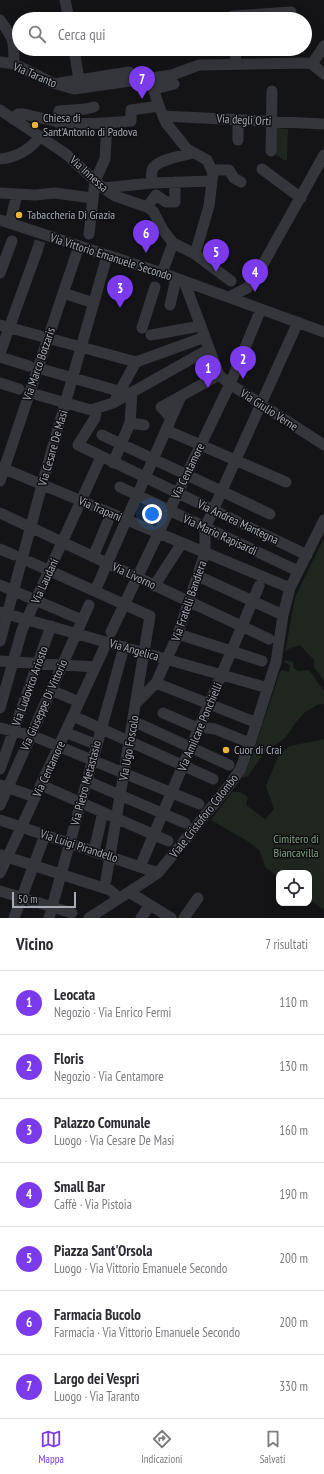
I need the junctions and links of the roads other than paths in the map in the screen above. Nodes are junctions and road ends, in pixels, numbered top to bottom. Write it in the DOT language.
graph roads {
  1 [pos="65,0"];
  2 [pos="68,12"];
  3 [pos="0,20"];
  4 [pos="12,36"];
  5 [pos="324,46"];
  6 [pos="15,56"];
  7 [pos="75,56"];
  8 [pos="235,56"];
  9 [pos="0,62"];
  10 [pos="14,64"];
  11 [pos="236,64"];
  12 [pos="312,64"];
  13 [pos="129,72"];
  14 [pos="324,74"];
  15 [pos="79,80"];
  16 [pos="53,83"];
  17 [pos="174,84"];
  18 [pos="272,91"];
  19 [pos="94,107"];
  20 [pos="0,110"];
  21 [pos="161,111"];
  22 [pos="13,119"];
  23 [pos="238,120"];
  24 [pos="57,122"];
  25 [pos="272,122"];
  26 [pos="107,124"];
  27 [pos="324,124"];
  28 [pos="40,136"];
  29 [pos="238,140"];
  30 [pos="271,151"];
  31 [pos="193,153"];
  32 [pos="324,155"];
  33 [pos="0,159"];
  34 [pos="262,169"];
  35 [pos="212,175"];
  36 [pos="175,182"];
  37 [pos="241,182"];
  38 [pos="152,183"];
  39 [pos="99,185"];
  40 [pos="0,193"];
  41 [pos="17,194"];
  42 [pos="92,198"];
  43 [pos="301,198"];
  44 [pos="147,207"];
  45 [pos="11,228"];
  46 [pos="88,234"];
  47 [pos="40,242"];
  48 [pos="173,243"];
  49 [pos="79,246"];
  50 [pos="194,252"];
  51 [pos="108,256"];
  52 [pos="0,273"];
  53 [pos="159,278"];
  54 [pos="180,280"];
  55 [pos="232,291"];
  56 [pos="63,293"];
  57 [pos="94,303"];
  58 [pos="170,305"];
  59 [pos="258,308"];
  60 [pos="298,322"];
  61 [pos="5,326"];
  62 [pos="200,326"];
  63 [pos="142,328"];
  64 [pos="324,332"];
  65 [pos="151,335"];
  66 [pos="205,337"];
  67 [pos="48,338"];
  68 [pos="82,347"];
  69 [pos="209,349"];
  70 [pos="0,354"];
  71 [pos="0,357"];
  72 [pos="136,362"];
  73 [pos="34,367"];
  74 [pos="219,375"];
  75 [pos="73,378"];
  76 [pos="0,384"];
  77 [pos="230,384"];
  78 [pos="19,389"];
  79 [pos="127,393"];
  80 [pos="38,394"];
  81 [pos="66,403"];
  82 [pos="262,404"];
  83 [pos="97,408"];
  84 [pos="130,423"];
  85 [pos="144,425"];
  86 [pos="166,430"];
  87 [pos="102,435"];
  88 [pos="122,445"];
  89 [pos="201,445"];
  90 [pos="324,445"];
  91 [pos="101,457"];
  92 [pos="153,459"];
  93 [pos="235,460"];
  94 [pos="113,463"];
  95 [pos="2,467"];
  96 [pos="187,475"];
  97 [pos="145,478"];
  98 [pos="0,481"];
  99 [pos="286,482"];
  100 [pos="42,485"];
  101 [pos="120,487"];
  102 [pos="222,491"];
  103 [pos="177,494"];
  104 [pos="137,495"];
  105 [pos="81,501"];
  106 [pos="213,510"];
  107 [pos="169,511"];
  108 [pos="0,513"];
  109 [pos="111,514"];
  110 [pos="270,514"];
  111 [pos="126,520"];
  112 [pos="324,520"];
  113 [pos="31,528"];
  114 [pos="206,528"];
  115 [pos="158,533"];
  116 [pos="62,543"];
  117 [pos="182,543"];
  118 [pos="0,549"];
  119 [pos="205,553"];
  120 [pos="14,555"];
  121 [pos="307,555"];
  122 [pos="93,557"];
  123 [pos="30,562"];
  124 [pos="107,564"];
  125 [pos="49,571"];
  126 [pos="298,572"];
  127 [pos="198,576"];
  128 [pos="136,578"];
  129 [pos="0,585"];
  130 [pos="154,586"];
  131 [pos="259,586"];
  132 [pos="290,588"];
  133 [pos="14,591"];
  134 [pos="95,591"];
  135 [pos="36,600"];
  136 [pos="253,601"];
  137 [pos="189,602"];
  138 [pos="124,604"];
  139 [pos="89,605"];
  140 [pos="4,613"];
  141 [pos="283,615"];
  142 [pos="27,619"];
  143 [pos="82,620"];
  144 [pos="51,626"];
  145 [pos="242,627"];
  146 [pos="76,634"];
  147 [pos="178,634"];
  148 [pos="109,637"];
  149 [pos="268,639"];
  150 [pos="0,641"];
  151 [pos="124,647"];
  152 [pos="232,651"];
  153 [pos="144,653"];
  154 [pos="168,660"];
  155 [pos="0,661"];
  156 [pos="262,661"];
  157 [pos="12,662"];
  158 [pos="38,664"];
  159 [pos="62,665"];
  160 [pos="95,667"];
  161 [pos="222,675"];
  162 [pos="156,683"];
  163 [pos="268,688"];
  164 [pos="51,690"];
  165 [pos="79,702"];
  166 [pos="136,702"];
  167 [pos="209,704"];
  168 [pos="0,708"];
  169 [pos="163,713"];
  170 [pos="73,716"];
  171 [pos="133,721"];
  172 [pos="257,723"];
  173 [pos="200,726"];
  174 [pos="0,728"];
  175 [pos="101,728"];
  176 [pos="13,731"];
  177 [pos="65,732"];
  178 [pos="31,735"];
  179 [pos="130,741"];
  180 [pos="250,743"];
  181 [pos="97,745"];
  182 [pos="59,747"];
  183 [pos="191,748"];
  184 [pos="92,760"];
  185 [pos="183,765"];
  186 [pos="230,765"];
  187 [pos="0,769"];
  188 [pos="124,773"];
  189 [pos="214,779"];
  190 [pos="87,781"];
  191 [pos="41,785"];
  192 [pos="4,786"];
  193 [pos="171,793"];
  194 [pos="120,796"];
  195 [pos="35,797"];
  196 [pos="81,803"];
  197 [pos="199,804"];
  198 [pos="0,805"];
  199 [pos="103,812"];
  200 [pos="162,814"];
  201 [pos="116,818"];
  202 [pos="0,820"];
  203 [pos="185,823"];
  204 [pos="21,827"];
  205 [pos="45,835"];
  206 [pos="154,835"];
  207 [pos="168,841"];
  208 [pos="69,844"];
  209 [pos="94,851"];
  210 [pos="4,856"];
  211 [pos="110,857"];
  212 [pos="34,866"];
  213 [pos="140,867"];
  214 [pos="0,873"];
  215 [pos="158,873"];
  216 [pos="61,874"];
  217 [pos="106,880"];
  218 [pos="0,891"];
  219 [pos="129,892"];
  220 [pos="22,897"];
  221 [pos="119,898"];
  222 [pos="198,898"];
  223 [pos="150,905"];
  224 [pos="52,907"];
  225 [pos="72,912"];
  226 [pos="92,917"];
  227 [pos="14,918"];
  228 [pos="48,918"];
  229 [pos="141,918"];
  230 [pos="171,918"];
  231 [pos="184,918"];
  1 -- 2 [label="street"];
  3 -- 4 [label="street"];
  5 -- 12 [label="street"];
  6 -- 10 [label="street"];
  7 -- 15 [label="street"];
  8 -- 11 [label="street"];
  9 -- 10 [label="street, Via Taranto"];
  10 -- 16 [label="street, Via Taranto"];
  11 -- 12 [label="street, Via Taranto"];
  11 -- 16 [label="street, Via Taranto"];
  12 -- 14 [label="street"];
  13 -- 15 [label="street"];
  15 -- 16 [label="street"];
  17 -- 21 [label="street"];
  18 -- 25 [label="street"];
  19 -- 24 [label="street"];
  20 -- 22 [label="street, Via Innessa"];
  21 -- 23 [label="street, Via degli Orti"];
  21 -- 26 [label="street, Via degli Orti"];
  21 -- 31 [label="street"];
  22 -- 24 [label="street"];
  22 -- 28 [label="street, Via Innessa"];
  23 -- 25 [label="street, Via degli Orti"];
  23 -- 29 [label="street"];
  24 -- 26 [label="street"];
  25 -- 27 [label="street, Via degli Orti"];
  25 -- 30 [label="street"];
  26 -- 39 [label="street"];
  28 -- 33 [label="street"];
  28 -- 39 [label="street, Via Innessa"];
  31 -- 35 [label="street"];
  31 -- 38 [label="street"];
  32 -- 43 [label="street"];
  34 -- 43 [label="street"];
  35 -- 36 [label="street"];
  35 -- 37 [label="street"];
  35 -- 50 [label="street"];
  36 -- 38 [label="street"];
  36 -- 44 [label="street"];
  38 -- 39 [label="street"];
  39 -- 42 [label="street"];
  39 -- 44 [label="street, Via Innessa"];
  40 -- 41 [label="street"];
  41 -- 42 [label="street"];
  41 -- 45 [label="street"];
  42 -- 46 [label="street"];
  43 -- 55 [label="street"];
  44 -- 48 [label="street"];
  45 -- 47 [label="street, Via Vittorio Emanuele Secondo"];
  45 -- 52 [label="street"];
  47 -- 49 [label="street, Via Vittorio Emanuele Secondo"];
  47 -- 61 [label="street"];
  48 -- 50 [label="street"];
  48 -- 53 [label="street"];
  49 -- 51 [label="street, Via Vittorio Emanuele Secondo"];
  49 -- 56 [label="street, Via Marco Botzaris"];
  50 -- 55 [label="street"];
  51 -- 53 [label="street, Via Vittorio Emanuele Secondo"];
  51 -- 57 [label="street, Via Cesare De Masi"];
  53 -- 54 [label="street, Via Vittorio Emanuele Secondo"];
  53 -- 63 [label="street"];
  54 -- 55 [label="street, Via Vittorio Emanuele Secondo"];
  54 -- 58 [label="street"];
  54 -- 62 [label="street, Via Giulio Verne"];
  55 -- 59 [label="street, Via Vittorio Emanuele Secondo"];
  56 -- 57 [label="street"];
  56 -- 67 [label="street, Via Marco Botzaris"];
  57 -- 68 [label="street, Via Cesare De Masi"];
  59 -- 60 [label="street"];
  59 -- 77 [label="street, Via Centamore"];
  60 -- 64 [label="street"];
  60 -- 82 [label="street, Via Fratelli Bandiera"];
  61 -- 67 [label="street"];
  61 -- 70 [label="street"];
  62 -- 65 [label="street"];
  62 -- 66 [label="street, Via Giulio Verne"];
  66 -- 69 [label="street, Via Giulio Verne"];
  66 -- 72 [label="street"];
  67 -- 68 [label="street"];
  67 -- 73 [label="street, Via Marco Botzaris"];
  68 -- 72 [label="street"];
  68 -- 75 [label="street, Via Cesare De Masi"];
  69 -- 74 [label="street, Via Giulio Verne"];
  69 -- 79 [label="street"];
  71 -- 73 [label="street"];
  72 -- 79 [label="street"];
  73 -- 75 [label="street"];
  73 -- 95 [label="street, Via Marco Botzaris"];
  74 -- 77 [label="street, Via Giulio Verne"];
  74 -- 86 [label="street"];
  75 -- 79 [label="street"];
  75 -- 81 [label="street, Via Cesare De Masi"];
  76 -- 78 [label="street"];
  77 -- 82 [label="street, Via Giulio Verne"];
  77 -- 89 [label="street, Via Centamore"];
  79 -- 83 [label="street"];
  79 -- 84 [label="street"];
  80 -- 81 [label="street"];
  81 -- 83 [label="street"];
  81 -- 100 [label="street, Via Cesare De Masi"];
  82 -- 90 [label="street, Via Giulio Verne"];
  82 -- 93 [label="street, Via Fratelli Bandiera"];
  83 -- 91 [label="street, Via Andrea Mantegna"];
  84 -- 85 [label="street"];
  84 -- 88 [label="street"];
  86 -- 89 [label="street"];
  86 -- 92 [label="street"];
  87 -- 88 [label="street"];
  88 -- 92 [label="street"];
  88 -- 94 [label="street"];
  89 -- 93 [label="street"];
  89 -- 96 [label="street, Via Centamore"];
  91 -- 94 [label="street, Via Andrea Mantegna"];
  91 -- 105 [label="street, Via Laudani"];
  92 -- 96 [label="street"];
  92 -- 97 [label="street"];
  93 -- 99 [label="street"];
  93 -- 102 [label="street, Via Fratelli Bandiera"];
  94 -- 97 [label="street, Via Andrea Mantegna"];
  95 -- 98 [label="street, Via Marco Botzaris"];
  95 -- 100 [label="street, Via Trapani"];
  96 -- 102 [label="street"];
  96 -- 103 [label="street, Via Centamore"];
  97 -- 103 [label="street, Via Andrea Mantegna"];
  97 -- 104 [label="street"];
  100 -- 105 [label="street, Via Trapani"];
  100 -- 113 [label="street, Via Cesare De Masi"];
  101 -- 104 [label="street, Via Mario Rapisardi"];
  102 -- 106 [label="street, Via Fratelli Bandiera"];
  102 -- 110 [label="street"];
  103 -- 106 [label="street, Via Andrea Mantegna"];
  103 -- 107 [label="street, Via Centamore"];
  104 -- 107 [label="street, Via Mario Rapisardi"];
  104 -- 111 [label="street"];
  105 -- 109 [label="street, Via Trapani"];
  105 -- 116 [label="street, Via Laudani"];
  106 -- 114 [label="street, Via Fratelli Bandiera"];
  106 -- 121 [label="street, Via Andrea Mantegna"];
  107 -- 114 [label="street, Via Mario Rapisardi"];
  107 -- 115 [label="street, Via Centamore"];
  108 -- 113 [label="street, Via Livorno"];
  109 -- 111 [label="street, Via Trapani"];
  109 -- 122 [label="street"];
  111 -- 115 [label="street, Via Trapani"];
  111 -- 124 [label="street"];
  112 -- 121 [label="street, Viale Cristoforo Colombo"];
  113 -- 116 [label="street, Via Livorno"];
  113 -- 133 [label="street, Via Cesare De Masi"];
  114 -- 119 [label="street, Via Fratelli Bandiera"];
  114 -- 126 [label="street, Via Mario Rapisardi"];
  115 -- 117 [label="street, Via Trapani"];
  115 -- 128 [label="street, Via Centamore"];
  116 -- 122 [label="street, Via Livorno"];
  116 -- 125 [label="street, Via Laudani"];
  117 -- 119 [label="street, Via Trapani"];
  117 -- 130 [label="street"];
  118 -- 120 [label="street"];
  119 -- 127 [label="street, Via Fratelli Bandiera"];
  119 -- 132 [label="street, Via Trapani"];
  121 -- 126 [label="street, Viale Cristoforo Colombo"];
  122 -- 124 [label="street, Via Livorno"];
  123 -- 125 [label="street"];
  124 -- 128 [label="street, Via Livorno"];
  124 -- 134 [label="street"];
  125 -- 134 [label="street"];
  125 -- 135 [label="street, Via Laudani"];
  126 -- 132 [label="street, Viale Cristoforo Colombo"];
  127 -- 136 [label="street"];
  127 -- 137 [label="street, Via Fratelli Bandiera"];
  128 -- 130 [label="street, Via Livorno"];
  128 -- 138 [label="street, Via Centamore"];
  129 -- 133 [label="street"];
  130 -- 137 [label="street, Via Livorno"];
  131 -- 136 [label="street, Via Amilcare Ponchielli"];
  132 -- 141 [label="street, Viale Cristoforo Colombo"];
  133 -- 135 [label="street"];
  133 -- 140 [label="street, Via Cesare De Masi"];
  134 -- 138 [label="street"];
  135 -- 142 [label="street, Via Laudani"];
  135 -- 143 [label="street"];
  136 -- 141 [label="street"];
  136 -- 145 [label="street, Via Amilcare Ponchielli"];
  137 -- 145 [label="street, Via Livorno"];
  137 -- 147 [label="street, Via Fratelli Bandiera"];
  138 -- 148 [label="street, Via Centamore"];
  138 -- 153 [label="street, Via Ugo Foscolo"];
  139 -- 143 [label="street, Via Giuseppe Di Vittorio"];
  140 -- 142 [label="street, Via Angelica"];
  140 -- 150 [label="street, Via Cesare De Masi"];
  141 -- 163 [label="street, Viale Cristoforo Colombo"];
  142 -- 144 [label="street, Via Angelica"];
  142 -- 157 [label="street, Via Laudani"];
  143 -- 146 [label="street, Via Giuseppe Di Vittorio"];
  144 -- 146 [label="street, Via Angelica"];
  144 -- 158 [label="street, Via Ludovico Ariosto"];
  145 -- 149 [label="street, Via Livorno"];
  145 -- 152 [label="street, Via Amilcare Ponchielli"];
  146 -- 148 [label="street, Via Angelica"];
  146 -- 159 [label="street, Via Giuseppe Di Vittorio"];
  147 -- 152 [label="street"];
  147 -- 154 [label="street, Via Fratelli Bandiera"];
  148 -- 151 [label="street, Via Angelica"];
  148 -- 160 [label="street, Via Centamore"];
  151 -- 153 [label="street, Via Angelica"];
  151 -- 175 [label="street, Via Pietro Metastasio"];
  152 -- 156 [label="street"];
  152 -- 161 [label="street, Via Amilcare Ponchielli"];
  153 -- 154 [label="street, Via Angelica"];
  153 -- 166 [label="street, Via Ugo Foscolo"];
  154 -- 161 [label="street, Via Angelica"];
  154 -- 162 [label="street, Via Fratelli Bandiera"];
  155 -- 157 [label="street"];
  157 -- 158 [label="street"];
  157 -- 168 [label="street, Via Laudani"];
  158 -- 159 [label="street"];
  158 -- 176 [label="street, Via Ludovico Ariosto"];
  159 -- 160 [label="street"];
  159 -- 164 [label="street, Via Giuseppe Di Vittorio"];
  160 -- 165 [label="street, Via Centamore"];
  161 -- 163 [label="street, Via Angelica"];
  161 -- 167 [label="street, Via Amilcare Ponchielli"];
  162 -- 166 [label="street, Via Fratelli Bandiera"];
  162 -- 167 [label="street"];
  163 -- 172 [label="street, Viale Cristoforo Colombo"];
  164 -- 165 [label="street"];
  164 -- 178 [label="street, Via Giuseppe Di Vittorio"];
  165 -- 170 [label="street, Via Centamore"];
  166 -- 171 [label="street, Via Ugo Foscolo"];
  167 -- 172 [label="street"];
  167 -- 173 [label="street, Via Amilcare Ponchielli"];
  169 -- 173 [label="street"];
  170 -- 175 [label="street"];
  170 -- 177 [label="street, Via Centamore"];
  171 -- 179 [label="street, Via Ugo Foscolo"];
  171 -- 183 [label="street"];
  172 -- 180 [label="street, Viale Cristoforo Colombo"];
  173 -- 180 [label="street"];
  173 -- 183 [label="street, Via Amilcare Ponchielli"];
  174 -- 176 [label="street"];
  175 -- 179 [label="street"];
  175 -- 181 [label="street, Via Pietro Metastasio"];
  176 -- 178 [label="street"];
  176 -- 187 [label="street, Via Ludovico Ariosto"];
  177 -- 181 [label="street"];
  177 -- 182 [label="street, Via Centamore"];
  178 -- 182 [label="street"];
  178 -- 192 [label="street, Via Giuseppe Di Vittorio"];
  179 -- 185 [label="street"];
  179 -- 188 [label="street, Via Ugo Foscolo"];
  180 -- 215 [label="street, Viale Cristoforo Colombo"];
  181 -- 184 [label="street, Via Pietro Metastasio"];
  182 -- 184 [label="street"];
  182 -- 191 [label="street, Via Centamore"];
  183 -- 185 [label="street, Via Amilcare Ponchielli"];
  183 -- 186 [label="street"];
  184 -- 188 [label="street"];
  184 -- 190 [label="street, Via Pietro Metastasio"];
  185 -- 189 [label="street"];
  185 -- 193 [label="street, Via Amilcare Ponchielli"];
  188 -- 193 [label="street"];
  188 -- 194 [label="street, Via Ugo Foscolo"];
  190 -- 194 [label="street"];
  190 -- 196 [label="street, Via Pietro Metastasio"];
  191 -- 195 [label="street, Via Centamore"];
  191 -- 196 [label="street"];
  192 -- 195 [label="street"];
  192 -- 198 [label="street, Via Giuseppe Di Vittorio"];
  193 -- 197 [label="street"];
  193 -- 200 [label="street, Via Amilcare Ponchielli"];
  194 -- 200 [label="street"];
  194 -- 201 [label="street, Via Ugo Foscolo"];
  195 -- 204 [label="street, Via Centamore"];
  196 -- 199 [label="street"];
  196 -- 208 [label="street, Via Pietro Metastasio"];
  199 -- 201 [label="street"];
  199 -- 209 [label="street"];
  200 -- 203 [label="street"];
  200 -- 206 [label="street, Via Amilcare Ponchielli"];
  201 -- 206 [label="street"];
  201 -- 211 [label="street, Via Ugo Foscolo"];
  202 -- 204 [label="street, Via Luigi Pirandello"];
  204 -- 205 [label="street, Via Luigi Pirandello"];
  204 -- 210 [label="street, Via Centamore"];
  205 -- 208 [label="street, Via Luigi Pirandello"];
  205 -- 212 [label="street"];
  206 -- 207 [label="street"];
  206 -- 213 [label="street, Via Amilcare Ponchielli"];
  208 -- 209 [label="street, Via Luigi Pirandello"];
  208 -- 216 [label="street, Via Pietro Metastasio"];
  209 -- 211 [label="street, Via Luigi Pirandello"];
  210 -- 212 [label="street"];
  210 -- 214 [label="street, Via Centamore"];
  211 -- 213 [label="street, Via Luigi Pirandello"];
  211 -- 217 [label="street, Via Ugo Foscolo"];
  212 -- 216 [label="street"];
  212 -- 220 [label="street"];
  213 -- 215 [label="street, Via Luigi Pirandello"];
  215 -- 219 [label="street, Viale Cristoforo Colombo"];
  216 -- 221 [label="street"];
  216 -- 224 [label="street, Via Pietro Metastasio"];
  218 -- 220 [label="street"];
  219 -- 221 [label="street, Viale Cristoforo Colombo"];
  219 -- 223 [label="street"];
  220 -- 224 [label="street"];
  220 -- 227 [label="street"];
  221 -- 226 [label="street, Viale Cristoforo Colombo"];
  222 -- 231 [label="street"];
  223 -- 229 [label="street"];
  223 -- 230 [label="street"];
  224 -- 225 [label="street"];
  224 -- 228 [label="street, Via Pietro Metastasio"];
}
